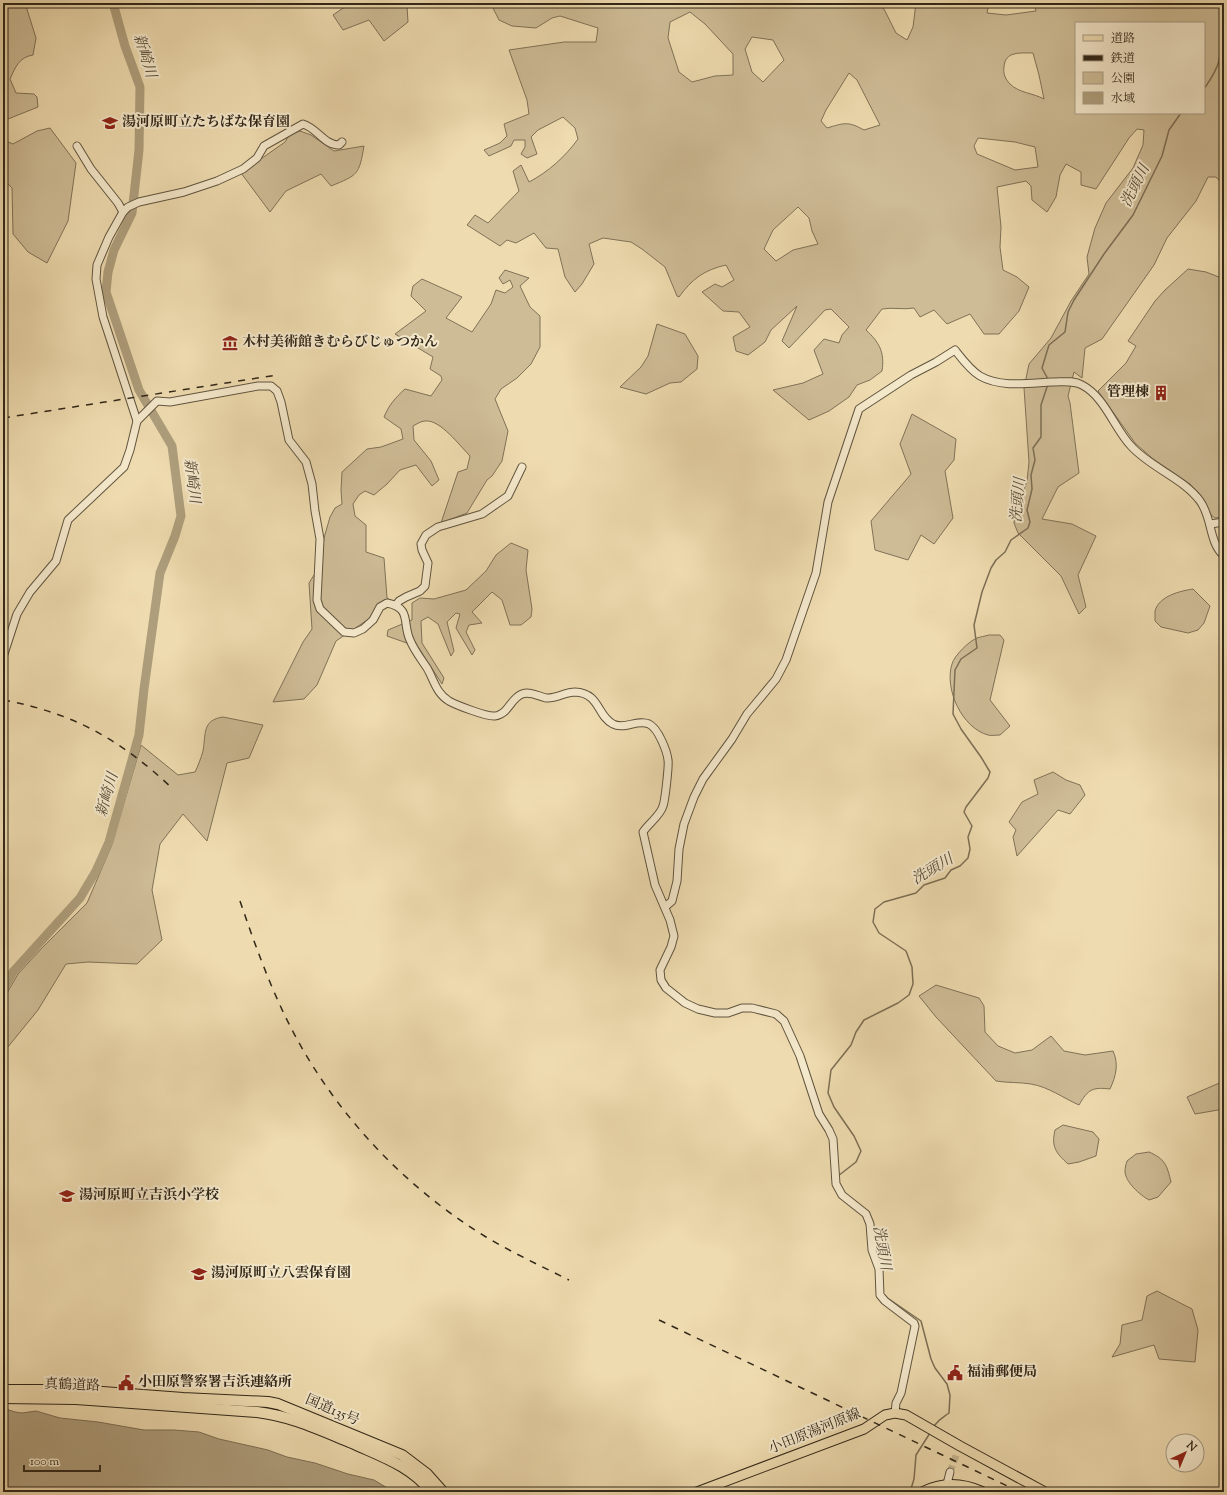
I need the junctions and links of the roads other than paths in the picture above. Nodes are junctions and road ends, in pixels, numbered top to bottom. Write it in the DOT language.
graph roads {
  1 [pos="342,142"];
  2 [pos="77,146"];
  3 [pos="125,209"];
  4 [pos="137,421"];
  5 [pos="522,467"];
  6 [pos="1224,522"];
  7 [pos="1210,524"];
  8 [pos="1224,556"];
  9 [pos="396,605"];
  10 [pos="3,657"];
  11 [pos="665,907"];
  12 [pos="3,1390"];
  13 [pos="3,1398"];
  14 [pos="894,1413"];
  15 [pos="950,1472"];
  16 [pos="947,1484"];
  17 [pos="431,1492"];
  18 [pos="443,1492"];
  19 [pos="697,1492"];
  20 [pos="923,1492"];
  21 [pos="982,1492"];
  22 [pos="1044,1492"];
  1 -- 3 [label="street"];
  2 -- 3 [label="street"];
  3 -- 4 [label="street"];
  4 -- 9 [label="street"];
  4 -- 10 [label="street"];
  5 -- 9 [label="street"];
  6 -- 7 [label="street"];
  7 -- 8 [label="street"];
  7 -- 11 [label="street"];
  9 -- 11 [label="street"];
  11 -- 14 [label="street"];
  12 -- 18 [label="highway, 国道135号"];
  13 -- 17 [label="highway, 真鶴道路"];
  14 -- 19 [label="main road, 小田原湯河原線"];
  14 -- 22 [label="main road"];
  15 -- 16 [label="street"];
  16 -- 20 [label="highway"];
  16 -- 21 [label="highway"];
}
